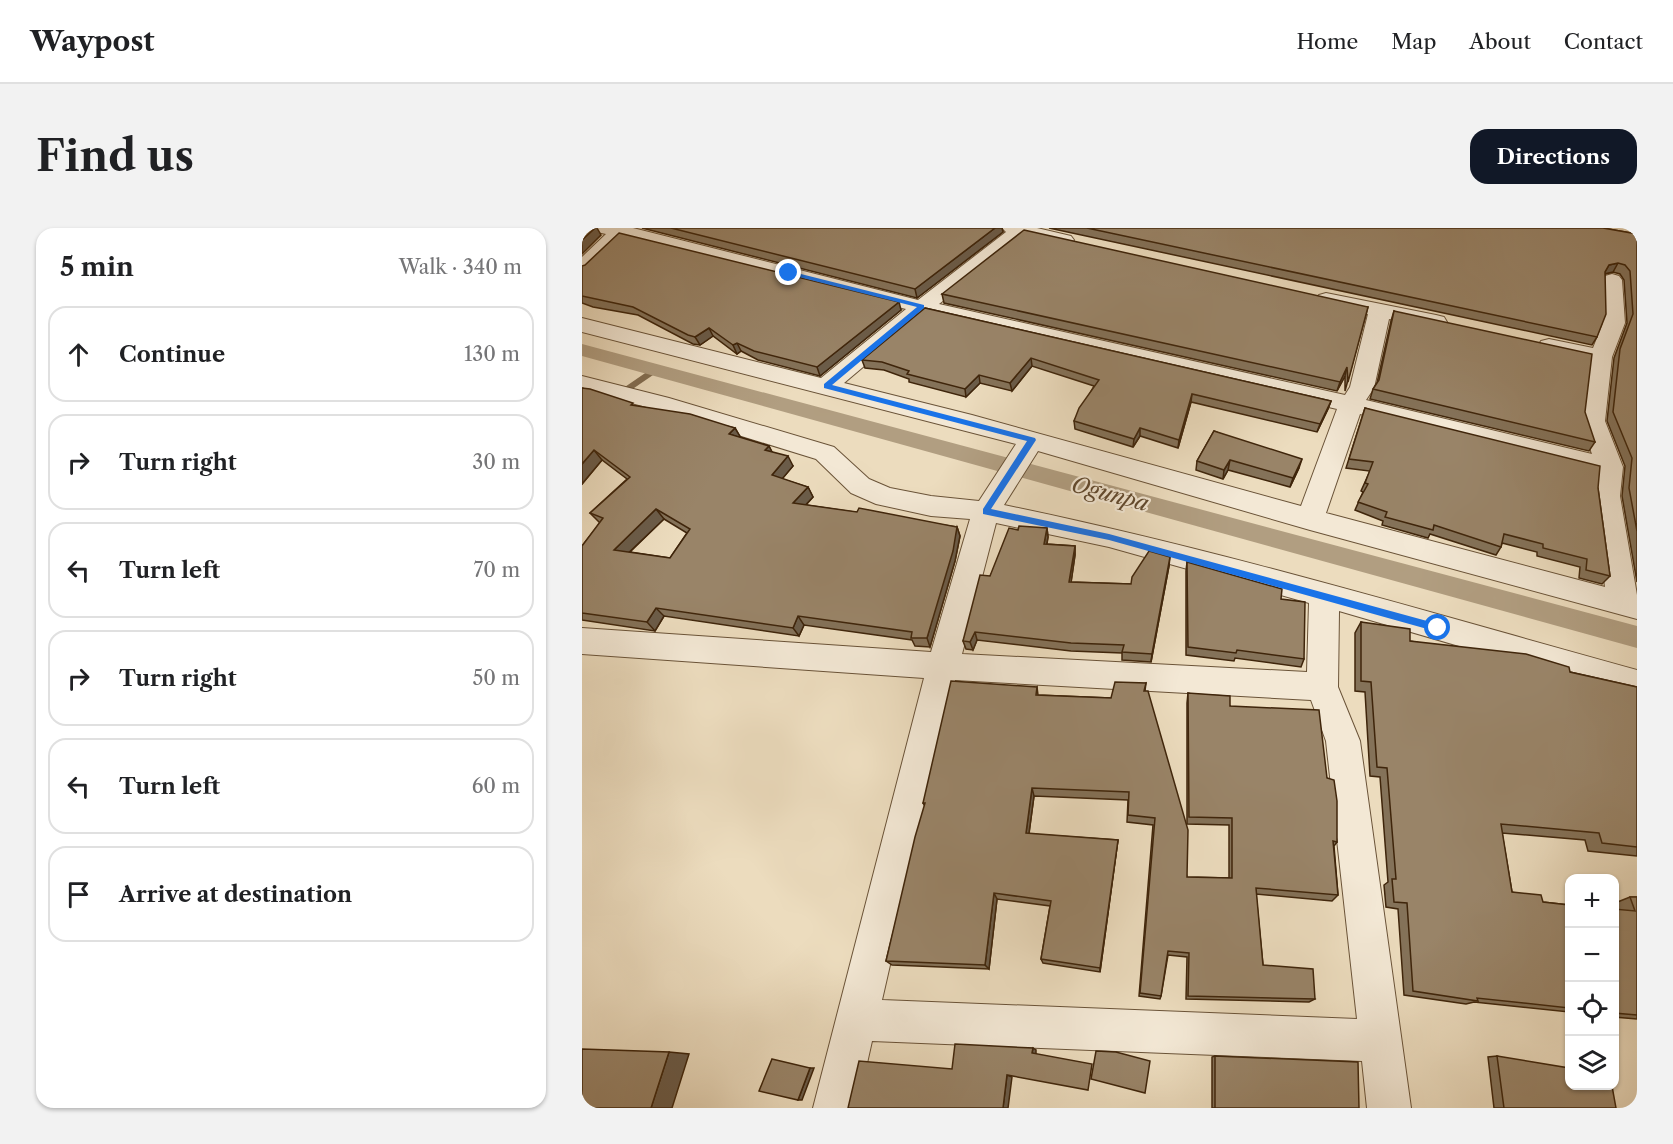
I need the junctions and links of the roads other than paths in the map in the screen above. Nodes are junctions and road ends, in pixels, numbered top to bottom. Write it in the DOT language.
graph roads {
  1 [pos="615,229"];
  2 [pos="1018,229"];
  3 [pos="1087,245"];
  4 [pos="582,268"];
  5 [pos="1612,280"];
  6 [pos="1302,293"];
  7 [pos="922,307"];
  8 [pos="1380,310"];
  9 [pos="582,325"];
  10 [pos="1450,325"];
  11 [pos="1531,342"];
  12 [pos="1601,357"];
  13 [pos="582,383"];
  14 [pos="826,386"];
  15 [pos="1351,404"];
  16 [pos="1029,444"];
  17 [pos="1610,467"];
  18 [pos="988,507"];
  19 [pos="1310,520"];
  20 [pos="1324,596"];
  21 [pos="1630,605"];
  22 [pos="582,641"];
  23 [pos="943,666"];
  24 [pos="1637,684"];
  25 [pos="1322,687"];
  26 [pos="856,1020"];
  27 [pos="1380,1041"];
  28 [pos="835,1108"];
  29 [pos="1389,1108"];
  1 -- 4 [label="street"];
  1 -- 7 [label="street"];
  2 -- 3 [label="street"];
  2 -- 7 [label="street"];
  5 -- 12 [label="street"];
  6 -- 8 [label="street"];
  7 -- 14 [label="street"];
  7 -- 15 [label="street"];
  8 -- 10 [label="street"];
  8 -- 15 [label="street"];
  9 -- 14 [label="street"];
  11 -- 12 [label="street"];
  12 -- 17 [label="street"];
  13 -- 18 [label="street"];
  14 -- 16 [label="street"];
  15 -- 17 [label="street"];
  15 -- 19 [label="street"];
  16 -- 18 [label="street"];
  16 -- 19 [label="street"];
  17 -- 21 [label="street"];
  18 -- 20 [label="street"];
  18 -- 23 [label="street"];
  19 -- 21 [label="street"];
  20 -- 24 [label="street"];
  20 -- 25 [label="street"];
  22 -- 23 [label="street"];
  23 -- 25 [label="street"];
  23 -- 26 [label="street"];
  25 -- 27 [label="street"];
  26 -- 27 [label="street"];
  26 -- 28 [label="street"];
  27 -- 29 [label="street"];
}
